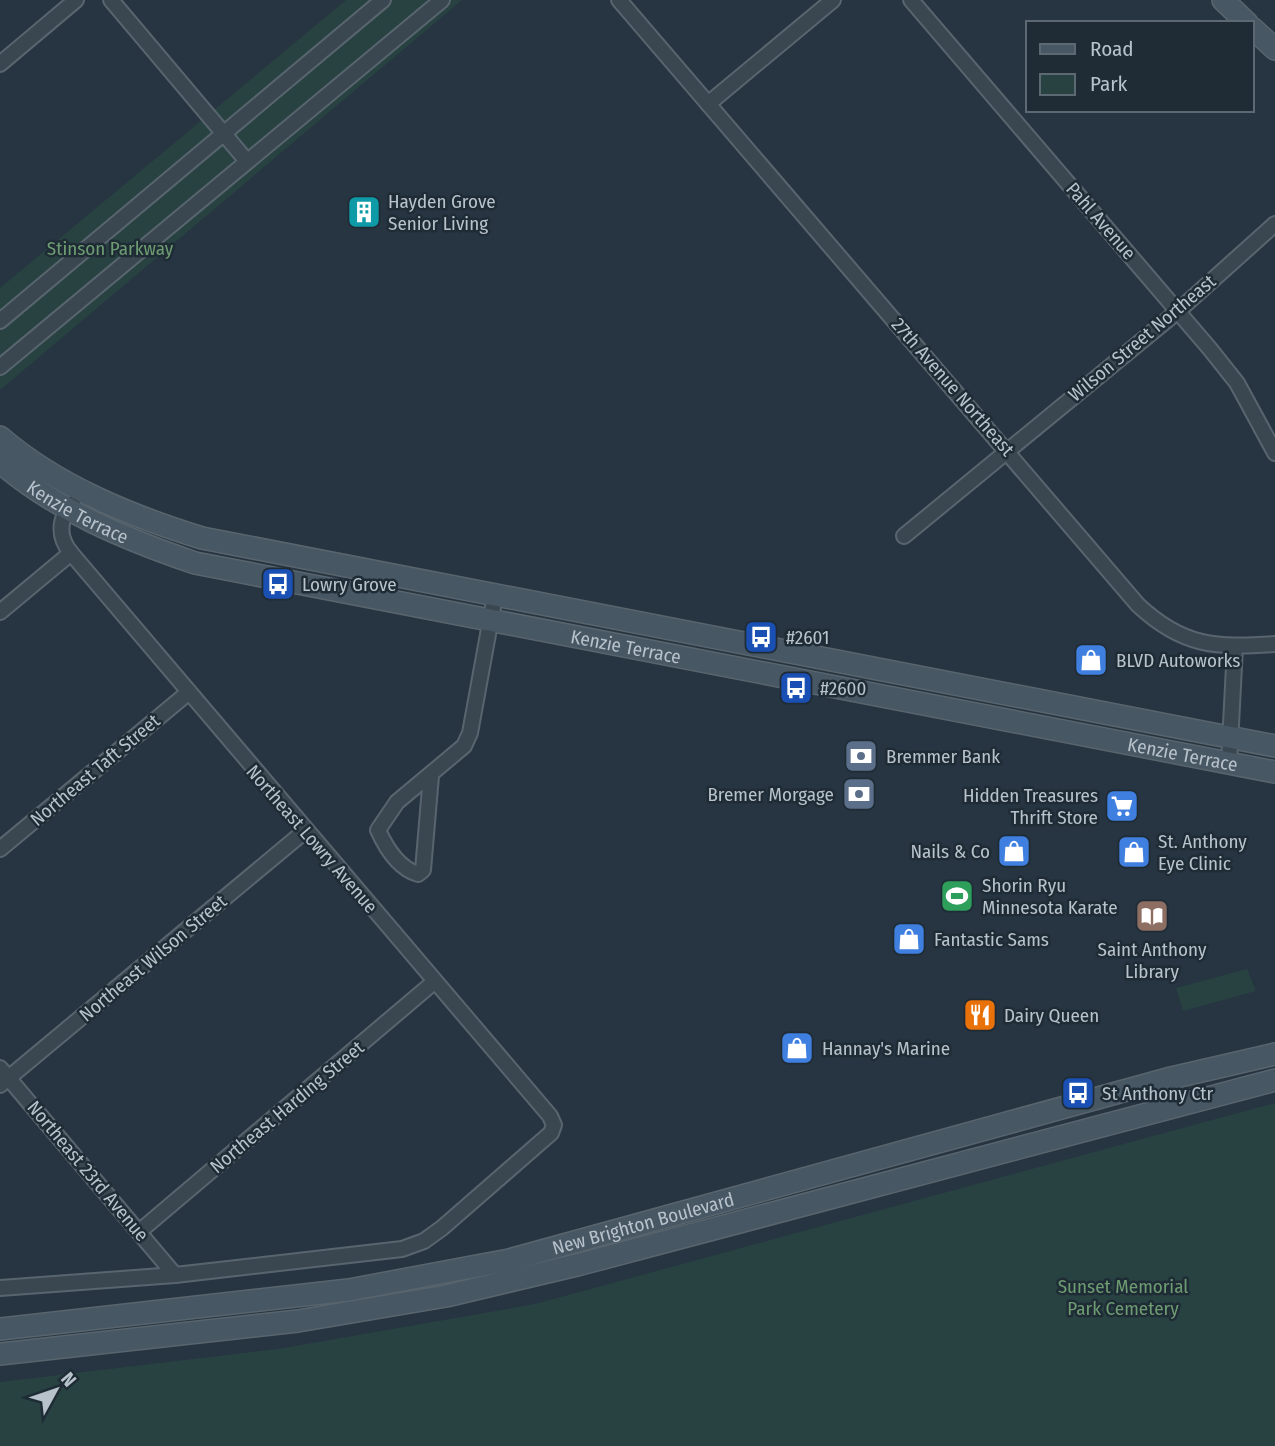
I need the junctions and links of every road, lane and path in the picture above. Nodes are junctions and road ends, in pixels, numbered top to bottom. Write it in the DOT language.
graph roads {
  1 [pos="76,0"];
  2 [pos="111,0"];
  3 [pos="383,0"];
  4 [pos="442,0"];
  5 [pos="619,0"];
  6 [pos="833,0"];
  7 [pos="911,0"];
  8 [pos="1223,0"];
  9 [pos="1245,21"];
  10 [pos="1254,30"];
  11 [pos="1275,49"];
  12 [pos="0,64"];
  13 [pos="708,104"];
  14 [pos="223,133"];
  15 [pos="246,160"];
  16 [pos="1275,224"];
  17 [pos="1178,311"];
  18 [pos="0,321"];
  19 [pos="0,367"];
  20 [pos="0,437"];
  21 [pos="1006,450"];
  22 [pos="1275,453"];
  23 [pos="0,462"];
  24 [pos="85,491"];
  25 [pos="67,509"];
  26 [pos="904,536"];
  27 [pos="66,547"];
  28 [pos="495,596"];
  29 [pos="0,612"];
  30 [pos="491,622"];
  31 [pos="1275,644"];
  32 [pos="1235,647"];
  33 [pos="189,692"];
  34 [pos="1229,738"];
  35 [pos="1275,746"];
  36 [pos="1228,763"];
  37 [pos="1275,772"];
  38 [pos="431,776"];
  39 [pos="305,831"];
  40 [pos="0,849"];
  41 [pos="434,982"];
  42 [pos="1275,1054"];
  43 [pos="3,1077"];
  44 [pos="1275,1080"];
  45 [pos="140,1231"];
  46 [pos="175,1275"];
  47 [pos="0,1288"];
  48 [pos="0,1329"];
  49 [pos="0,1354"];
  1 -- 12 [label="street"];
  2 -- 14 [label="street"];
  3 -- 14 [label="street"];
  4 -- 15 [label="street"];
  5 -- 13 [label="street, 27th Avenue Northeast"];
  6 -- 13 [label="street"];
  7 -- 17 [label="street, Pahl Avenue"];
  8 -- 9 [label="main road"];
  10 -- 11 [label="main road"];
  13 -- 21 [label="street, 27th Avenue Northeast"];
  14 -- 15 [label="street"];
  14 -- 18 [label="street"];
  15 -- 19 [label="street"];
  16 -- 17 [label="street, Wilson Street Northeast"];
  17 -- 21 [label="street, Wilson Street Northeast"];
  17 -- 22 [label="street, Pahl Avenue"];
  20 -- 24 [label="main road, Kenzie Terrace"];
  21 -- 26 [label="street, Wilson Street Northeast"];
  21 -- 32 [label="street, 27th Avenue Northeast"];
  23 -- 25 [label="main road, Kenzie Terrace"];
  24 -- 25 [label="street"];
  24 -- 28 [label="main road, Kenzie Terrace"];
  25 -- 27 [label="street"];
  25 -- 30 [label="main road, Kenzie Terrace"];
  27 -- 29 [label="street"];
  27 -- 33 [label="street, Northeast Lowry Avenue"];
  28 -- 30 [label="street"];
  28 -- 34 [label="main road, Kenzie Terrace"];
  30 -- 36 [label="main road, Kenzie Terrace"];
  30 -- 38 [label="street"];
  31 -- 32 [label="street, 27th Avenue Northeast"];
  32 -- 34 [label="street"];
  33 -- 39 [label="street, Northeast Lowry Avenue"];
  33 -- 40 [label="street, Northeast Taft Street"];
  34 -- 35 [label="main road, Kenzie Terrace"];
  34 -- 36 [label="street"];
  36 -- 37 [label="main road, Kenzie Terrace"];
  38 -- 38 [label="street"];
  39 -- 41 [label="street, Northeast Lowry Avenue"];
  39 -- 43 [label="street, Northeast Wilson Street"];
  41 -- 45 [label="street, Northeast Harding Street"];
  41 -- 46 [label="street, Northeast Lowry Avenue"];
  42 -- 48 [label="main road, New Brighton Boulevard"];
  43 -- 45 [label="street, Northeast 23rd Avenue"];
  44 -- 49 [label="main road, New Brighton Boulevard"];
  45 -- 46 [label="street, Northeast 23rd Avenue"];
  46 -- 47 [label="street"];
}
